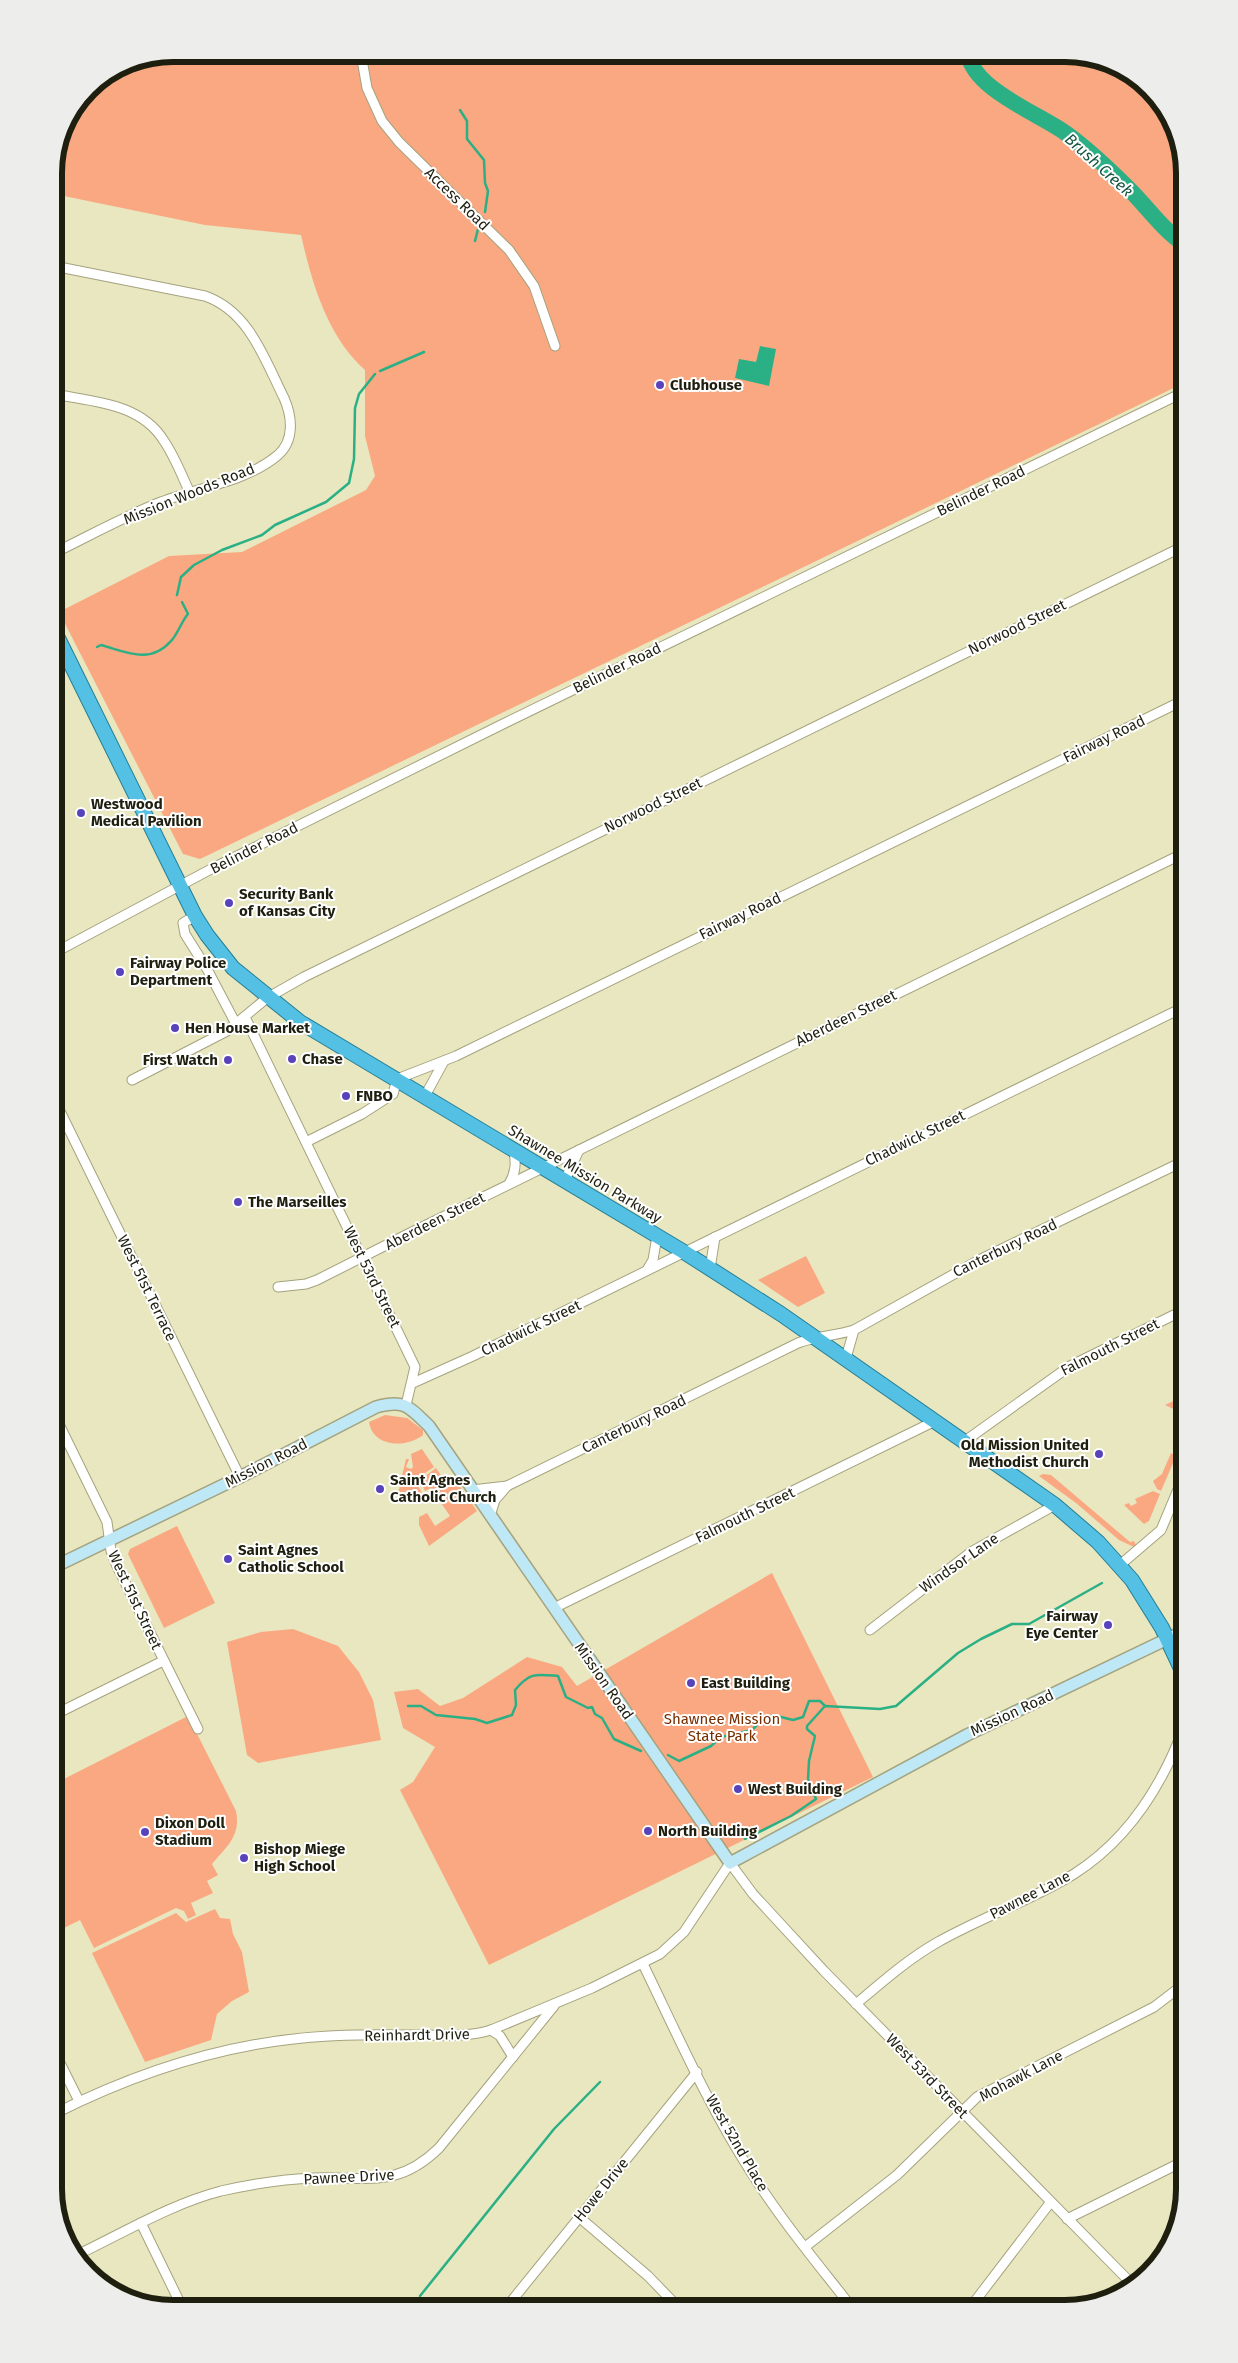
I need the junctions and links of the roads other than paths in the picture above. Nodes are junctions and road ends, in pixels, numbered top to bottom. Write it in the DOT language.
graph roads {
  1 [pos="363,63"];
  2 [pos="63,268"];
  3 [pos="555,346"];
  4 [pos="63,396"];
  5 [pos="1176,396"];
  6 [pos="190,493"];
  7 [pos="63,549"];
  8 [pos="1176,550"];
  9 [pos="63,648"];
  10 [pos="1176,704"];
  11 [pos="1176,858"];
  12 [pos="181,887"];
  13 [pos="195,916"];
  14 [pos="63,948"];
  15 [pos="267,998"];
  16 [pos="1176,1011"];
  17 [pos="245,1017"];
  18 [pos="236,1024"];
  19 [pos="444,1061"];
  20 [pos="397,1079"];
  21 [pos="132,1080"];
  22 [pos="425,1096"];
  23 [pos="63,1117"];
  24 [pos="306,1142"];
  25 [pos="514,1150"];
  26 [pos="578,1150"];
  27 [pos="1176,1165"];
  28 [pos="543,1167"];
  29 [pos="564,1180"];
  30 [pos="509,1184"];
  31 [pos="657,1236"];
  32 [pos="715,1237"];
  33 [pos="684,1252"];
  34 [pos="362,1258"];
  35 [pos="710,1269"];
  36 [pos="647,1270"];
  37 [pos="278,1287"];
  38 [pos="1176,1314"];
  39 [pos="854,1330"];
  40 [pos="815,1337"];
  41 [pos="846,1358"];
  42 [pos="413,1383"];
  43 [pos="406,1405"];
  44 [pos="935,1421"];
  45 [pos="63,1432"];
  46 [pos="965,1441"];
  47 [pos="240,1477"];
  48 [pos="507,1486"];
  49 [pos="472,1490"];
  50 [pos="1176,1494"];
  51 [pos="1055,1506"];
  52 [pos="490,1516"];
  53 [pos="109,1540"];
  54 [pos="63,1563"];
  55 [pos="1120,1565"];
  56 [pos="554,1608"];
  57 [pos="870,1630"];
  58 [pos="1176,1635"];
  59 [pos="1167,1639"];
  60 [pos="1176,1658"];
  61 [pos="164,1661"];
  62 [pos="63,1711"];
  63 [pos="198,1729"];
  64 [pos="1176,1749"];
  65 [pos="1174,1755"];
  66 [pos="730,1863"];
  67 [pos="643,1964"];
  68 [pos="1176,1990"];
  69 [pos="556,2004"];
  70 [pos="856,2004"];
  71 [pos="491,2030"];
  72 [pos="513,2057"];
  73 [pos="63,2069"];
  74 [pos="697,2072"];
  75 [pos="79,2102"];
  76 [pos="63,2110"];
  77 [pos="961,2111"];
  78 [pos="1176,2165"];
  79 [pos="1050,2203"];
  80 [pos="579,2217"];
  81 [pos="1066,2219"];
  82 [pos="141,2223"];
  83 [pos="805,2247"];
  84 [pos="82,2252"];
  85 [pos="1128,2280"];
  86 [pos="179,2300"];
  87 [pos="512,2300"];
  88 [pos="671,2300"];
  89 [pos="846,2300"];
  90 [pos="977,2300"];
  1 -- 3 [label="street, Access Road"];
  2 -- 6 [label="street, Mission Woods Road"];
  4 -- 6 [label="street"];
  5 -- 12 [label="street, Belinder Road"];
  6 -- 7 [label="street, Mission Woods Road"];
  8 -- 15 [label="street, Norwood Street"];
  9 -- 12 [label="highway, Shawnee Mission Parkway"];
  10 -- 19 [label="street, Fairway Road"];
  11 -- 26 [label="street, Aberdeen Street"];
  12 -- 13 [label="highway, Shawnee Mission Parkway"];
  12 -- 14 [label="street, Belinder Road"];
  13 -- 15 [label="highway, Shawnee Mission Parkway"];
  13 -- 18 [label="street"];
  15 -- 17 [label="street, Norwood Street"];
  15 -- 20 [label="highway, Shawnee Mission Parkway"];
  16 -- 32 [label="street, Chadwick Street"];
  17 -- 18 [label="street, Norwood Street"];
  17 -- 24 [label="street, West 53rd Street"];
  18 -- 21 [label="street, Norwood Street"];
  19 -- 20 [label="street, Fairway Road"];
  19 -- 22 [label="street"];
  20 -- 22 [label="highway, Shawnee Mission Parkway"];
  20 -- 24 [label="street"];
  22 -- 25 [label="highway, Shawnee Mission Parkway"];
  23 -- 47 [label="street, West 51st Terrace"];
  24 -- 34 [label="street, West 53rd Street"];
  25 -- 28 [label="highway, Shawnee Mission Parkway"];
  25 -- 30 [label="street"];
  26 -- 28 [label="street, Aberdeen Street"];
  26 -- 29 [label="street"];
  27 -- 39 [label="street, Canterbury Road"];
  28 -- 29 [label="highway, Shawnee Mission Parkway"];
  28 -- 30 [label="street, Aberdeen Street"];
  29 -- 31 [label="highway, Shawnee Mission Parkway"];
  30 -- 34 [label="street, Aberdeen Street"];
  31 -- 33 [label="highway, Shawnee Mission Parkway"];
  31 -- 36 [label="street"];
  32 -- 33 [label="street, Chadwick Street"];
  32 -- 35 [label="street"];
  33 -- 35 [label="highway, Shawnee Mission Parkway"];
  33 -- 36 [label="street, Chadwick Street"];
  34 -- 37 [label="street, Aberdeen Street"];
  34 -- 42 [label="street, West 53rd Street"];
  35 -- 40 [label="highway, Shawnee Mission Parkway"];
  36 -- 42 [label="street, Chadwick Street"];
  38 -- 46 [label="street, Falmouth Street"];
  39 -- 40 [label="street, Canterbury Road"];
  39 -- 41 [label="street"];
  40 -- 41 [label="highway, Shawnee Mission Parkway"];
  40 -- 48 [label="street, Canterbury Road"];
  41 -- 44 [label="highway, Shawnee Mission Parkway"];
  42 -- 43 [label="street, West 53rd Street"];
  43 -- 47 [label="main road, Mission Road"];
  43 -- 49 [label="main road, Mission Road"];
  44 -- 46 [label="highway, Shawnee Mission Parkway"];
  44 -- 56 [label="street, Falmouth Street"];
  45 -- 53 [label="street, West 51st Street"];
  46 -- 51 [label="highway, Shawnee Mission Parkway"];
  47 -- 53 [label="main road, Mission Road"];
  48 -- 49 [label="street, Canterbury Road"];
  48 -- 52 [label="street, Canterbury Road"];
  49 -- 52 [label="main road, Mission Road"];
  50 -- 55 [label="street"];
  51 -- 55 [label="highway, Shawnee Mission Parkway"];
  51 -- 57 [label="street, Windsor Lane"];
  52 -- 56 [label="main road, Mission Road"];
  53 -- 54 [label="main road, Mission Road"];
  53 -- 61 [label="street, West 51st Street"];
  55 -- 59 [label="highway, Shawnee Mission Parkway"];
  56 -- 66 [label="main road, Mission Road"];
  58 -- 59 [label="main road, Mission Road"];
  59 -- 60 [label="highway, Shawnee Mission Parkway"];
  59 -- 66 [label="main road, Mission Road"];
  61 -- 62 [label="street"];
  61 -- 63 [label="street, West 51st Street"];
  64 -- 65 [label="street, Pawnee Lane"];
  65 -- 70 [label="street, Pawnee Lane"];
  66 -- 67 [label="street, Reinhardt Drive"];
  66 -- 70 [label="street, West 53rd Street"];
  67 -- 69 [label="street, Reinhardt Drive"];
  67 -- 74 [label="street, West 52nd Place"];
  68 -- 77 [label="street, Mohawk Lane"];
  69 -- 71 [label="street, Reinhardt Drive"];
  69 -- 72 [label="street, Pawnee Drive"];
  70 -- 77 [label="street, West 53rd Street"];
  71 -- 72 [label="street"];
  71 -- 75 [label="street, Reinhardt Drive"];
  72 -- 82 [label="street, Pawnee Drive"];
  73 -- 75 [label="street"];
  74 -- 80 [label="street, Howe Drive"];
  74 -- 83 [label="street, West 52nd Place"];
  75 -- 76 [label="street, Reinhardt Drive"];
  77 -- 79 [label="street, West 53rd Street"];
  77 -- 83 [label="street, Mohawk Lane"];
  78 -- 81 [label="street"];
  79 -- 81 [label="street, West 53rd Street"];
  79 -- 90 [label="street"];
  80 -- 87 [label="street, Howe Drive"];
  80 -- 88 [label="street"];
  81 -- 85 [label="street, West 53rd Street"];
  82 -- 84 [label="street, Pawnee Drive"];
  82 -- 86 [label="street"];
  83 -- 89 [label="street, West 52nd Place"];
}
